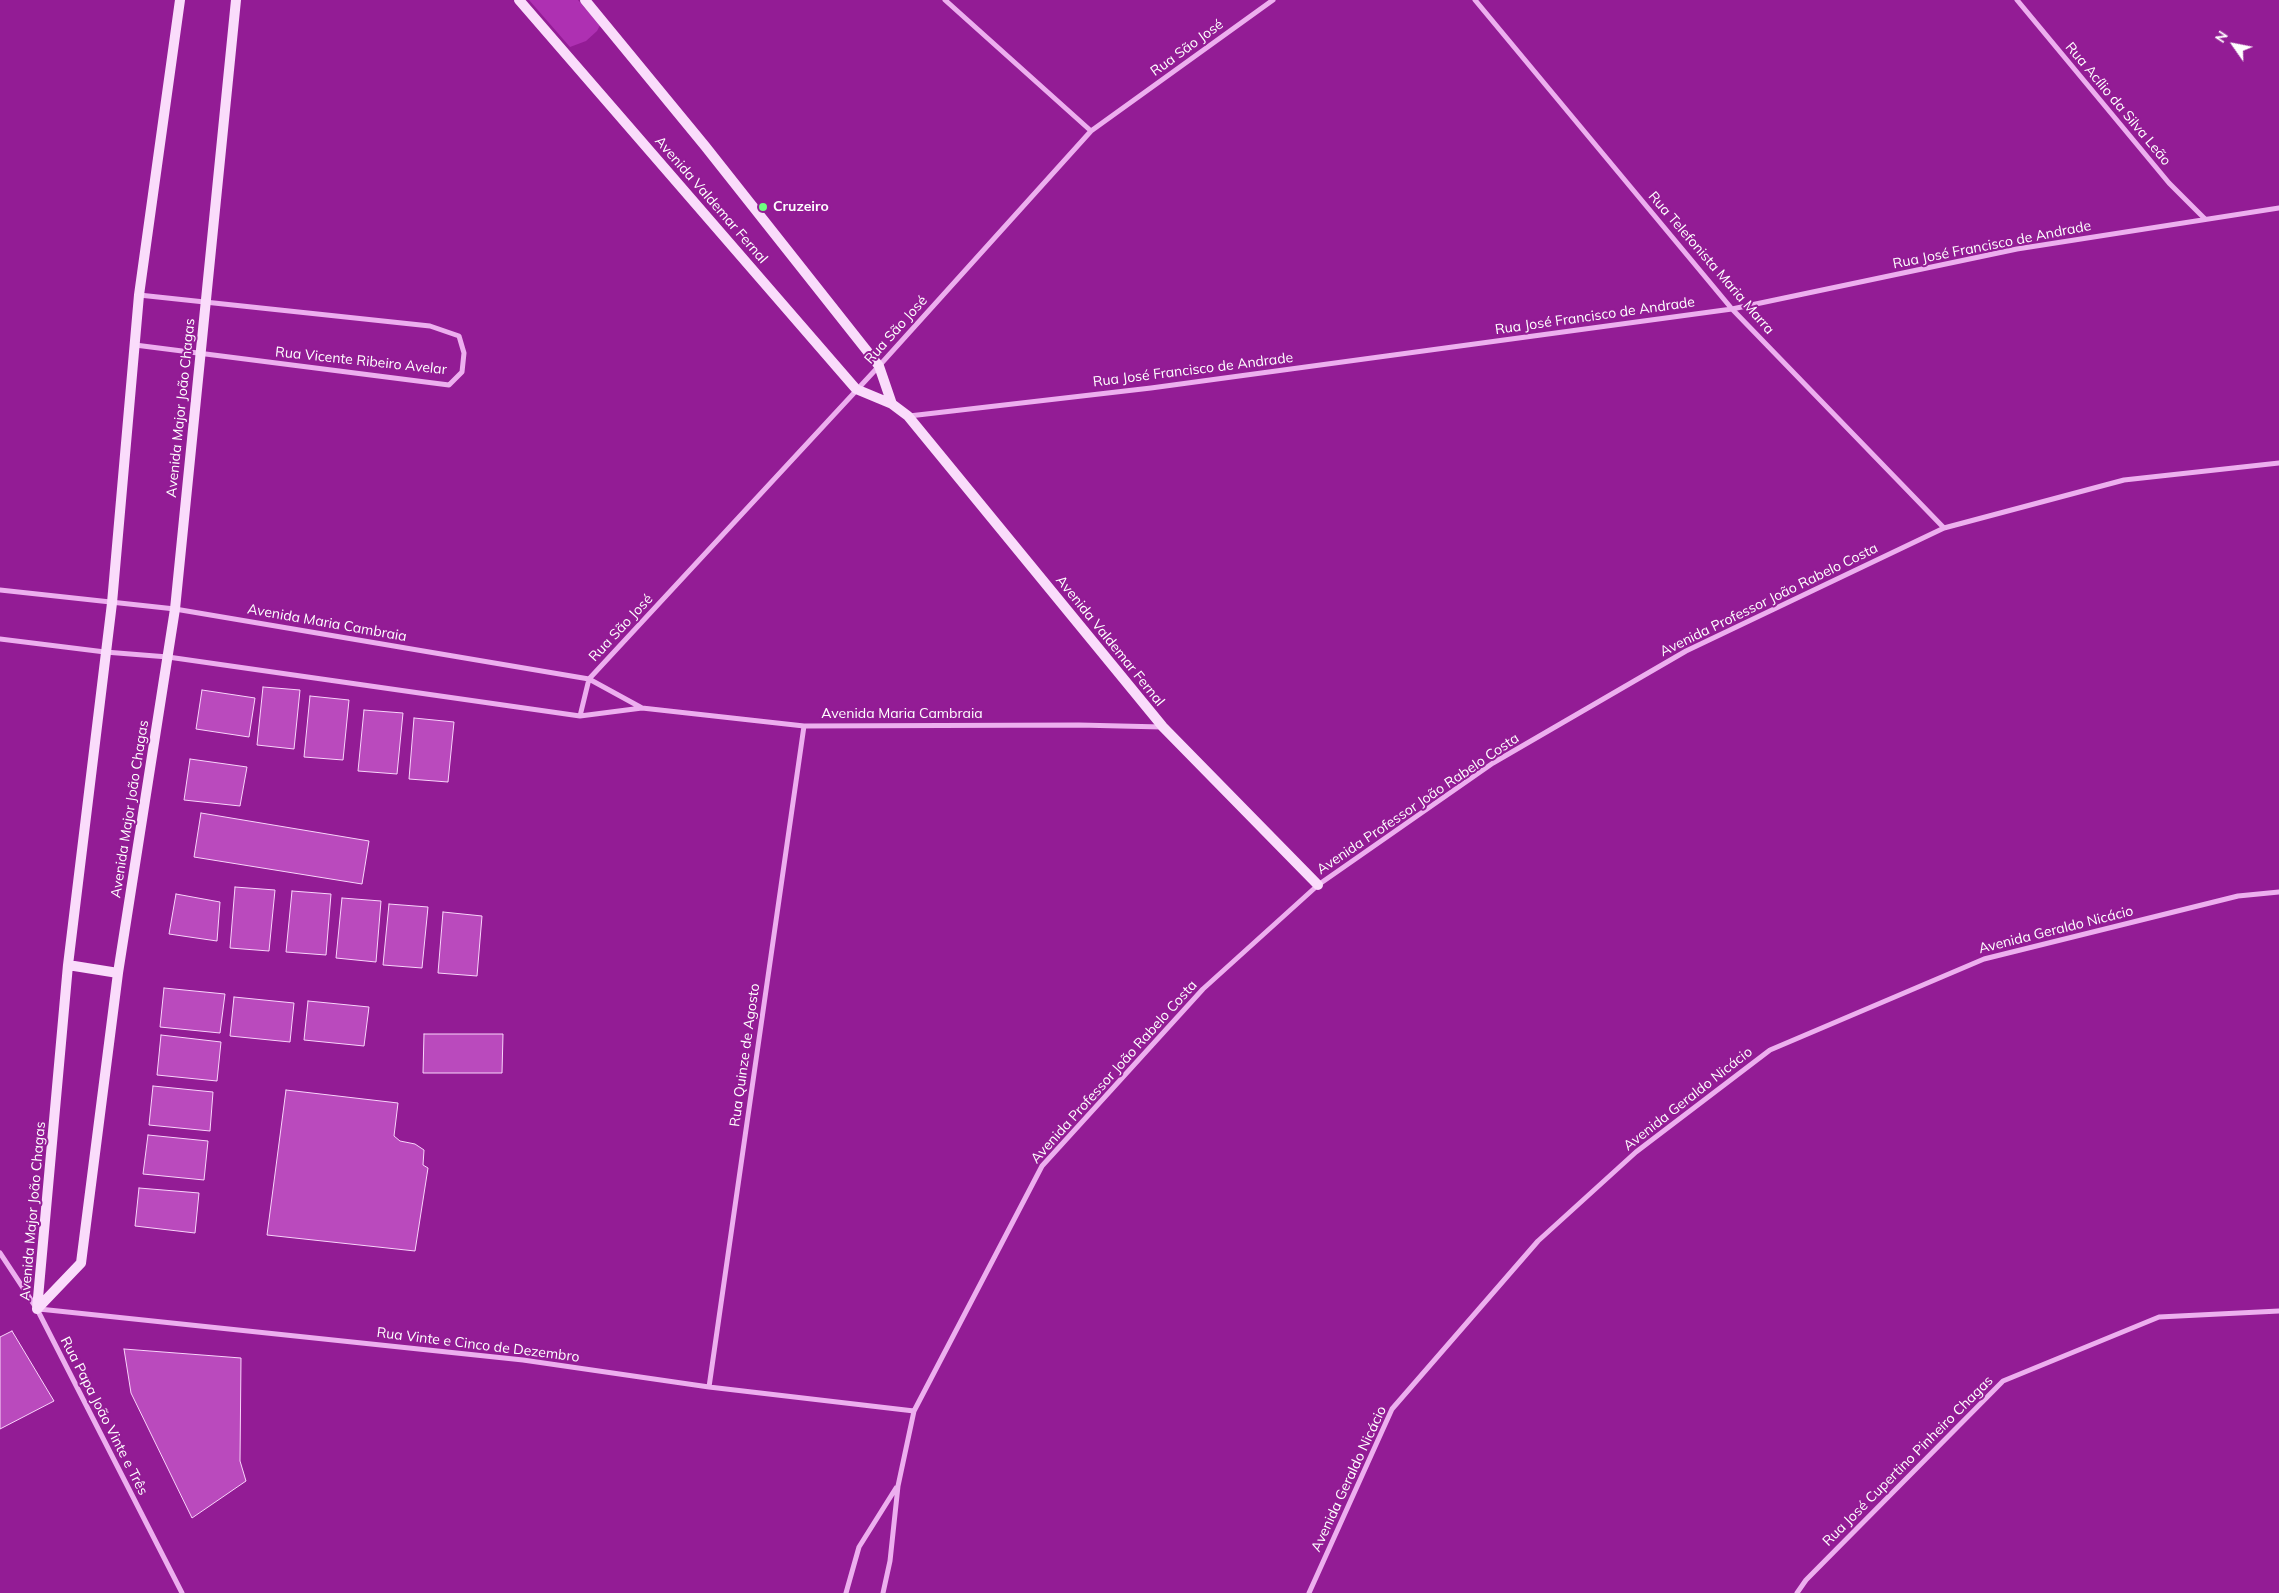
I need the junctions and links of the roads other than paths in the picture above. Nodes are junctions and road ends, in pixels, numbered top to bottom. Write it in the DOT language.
graph roads {
  1 [pos="180,0"];
  2 [pos="236,0"];
  3 [pos="519,0"];
  4 [pos="585,0"];
  5 [pos="945,0"];
  6 [pos="1273,0"];
  7 [pos="1476,0"];
  8 [pos="2017,0"];
  9 [pos="1091,131"];
  10 [pos="2279,208"];
  11 [pos="2205,219"];
  12 [pos="139,296"];
  13 [pos="204,302"];
  14 [pos="1732,309"];
  15 [pos="135,345"];
  16 [pos="200,354"];
  17 [pos="879,366"];
  18 [pos="856,389"];
  19 [pos="892,404"];
  20 [pos="908,416"];
  21 [pos="2279,463"];
  22 [pos="1944,528"];
  23 [pos="0,590"];
  24 [pos="112,603"];
  25 [pos="175,609"];
  26 [pos="0,639"];
  27 [pos="105,652"];
  28 [pos="168,656"];
  29 [pos="589,679"];
  30 [pos="642,708"];
  31 [pos="580,716"];
  32 [pos="804,726"];
  33 [pos="1163,727"];
  34 [pos="1318,885"];
  35 [pos="2279,892"];
  36 [pos="68,965"];
  37 [pos="118,973"];
  38 [pos="0,1253"];
  39 [pos="37,1309"];
  40 [pos="2279,1311"];
  41 [pos="709,1387"];
  42 [pos="914,1411"];
  43 [pos="898,1486"];
  44 [pos="182,1593"];
  45 [pos="846,1593"];
  46 [pos="883,1593"];
  47 [pos="1309,1593"];
  48 [pos="1797,1593"];
  1 -- 12 [label="street, Avenida Major João Chagas"];
  2 -- 13 [label="street, Avenida Major João Chagas"];
  3 -- 18 [label="street, Avenida Valdemar Fernal"];
  4 -- 17 [label="street, Avenida Valdemar Fernal"];
  5 -- 9 [label="street"];
  6 -- 9 [label="street, Rua São José"];
  7 -- 14 [label="street, Rua Telefonista Maria Marra"];
  8 -- 11 [label="street, Rua Acílio da Silva Leão"];
  9 -- 17 [label="street, Rua São José"];
  10 -- 11 [label="street, Rua José Francisco de Andrade"];
  11 -- 14 [label="street, Rua José Francisco de Andrade"];
  12 -- 13 [label="street, Rua Vicente Ribeiro Avelar"];
  12 -- 15 [label="street, Avenida Major João Chagas"];
  13 -- 16 [label="street, Avenida Major João Chagas"];
  13 -- 16 [label="street, Rua Vicente Ribeiro Avelar"];
  14 -- 20 [label="street, Rua José Francisco de Andrade"];
  14 -- 22 [label="street, Rua Telefonista Maria Marra"];
  15 -- 16 [label="street, Rua Vicente Ribeiro Avelar"];
  15 -- 24 [label="street, Avenida Major João Chagas"];
  16 -- 25 [label="street, Avenida Major João Chagas"];
  17 -- 18 [label="street, Rua São José"];
  17 -- 19 [label="street, Avenida Valdemar Fernal"];
  18 -- 19 [label="street, Avenida Valdemar Fernal"];
  18 -- 29 [label="street, Rua São José"];
  19 -- 20 [label="street, Avenida Valdemar Fernal"];
  20 -- 33 [label="street, Avenida Valdemar Fernal"];
  21 -- 22 [label="street, Avenida Professor João Rabelo Costa"];
  22 -- 34 [label="street, Avenida Professor João Rabelo Costa"];
  23 -- 24 [label="street, Avenida Maria Cambraia"];
  24 -- 25 [label="street, Avenida Maria Cambraia"];
  24 -- 27 [label="street, Avenida Major João Chagas"];
  25 -- 28 [label="street, Avenida Major João Chagas"];
  25 -- 29 [label="street, Avenida Maria Cambraia"];
  26 -- 27 [label="street, Avenida Maria Cambraia"];
  27 -- 28 [label="street, Avenida Maria Cambraia"];
  27 -- 36 [label="street, Avenida Major João Chagas"];
  28 -- 31 [label="street, Avenida Maria Cambraia"];
  28 -- 37 [label="street, Avenida Major João Chagas"];
  29 -- 30 [label="street, Avenida Maria Cambraia"];
  29 -- 31 [label="street, Rua São José"];
  30 -- 31 [label="street, Avenida Maria Cambraia"];
  30 -- 32 [label="street, Avenida Maria Cambraia"];
  32 -- 33 [label="street, Avenida Maria Cambraia"];
  32 -- 41 [label="street, Rua Quinze de Agosto"];
  33 -- 34 [label="street, Avenida Valdemar Fernal"];
  34 -- 42 [label="street, Avenida Professor João Rabelo Costa"];
  35 -- 47 [label="street, Avenida Geraldo Nicácio"];
  36 -- 37 [label="street"];
  36 -- 39 [label="street, Avenida Major João Chagas"];
  37 -- 39 [label="street, Avenida Major João Chagas"];
  38 -- 39 [label="street, Rua Papa João Vinte e Três"];
  39 -- 41 [label="street, Rua Vinte e Cinco de Dezembro"];
  39 -- 44 [label="street, Rua Papa João Vinte e Três"];
  40 -- 48 [label="street, Rua José Cupertino Pinheiro Chagas"];
  41 -- 42 [label="street, Rua Vinte e Cinco de Dezembro"];
  42 -- 43 [label="street, Avenida Professor João Rabelo Costa"];
  43 -- 45 [label="street, Avenida Professor João Rabelo Costa"];
  43 -- 46 [label="street, Avenida Professor João Rabelo Costa"];
}
